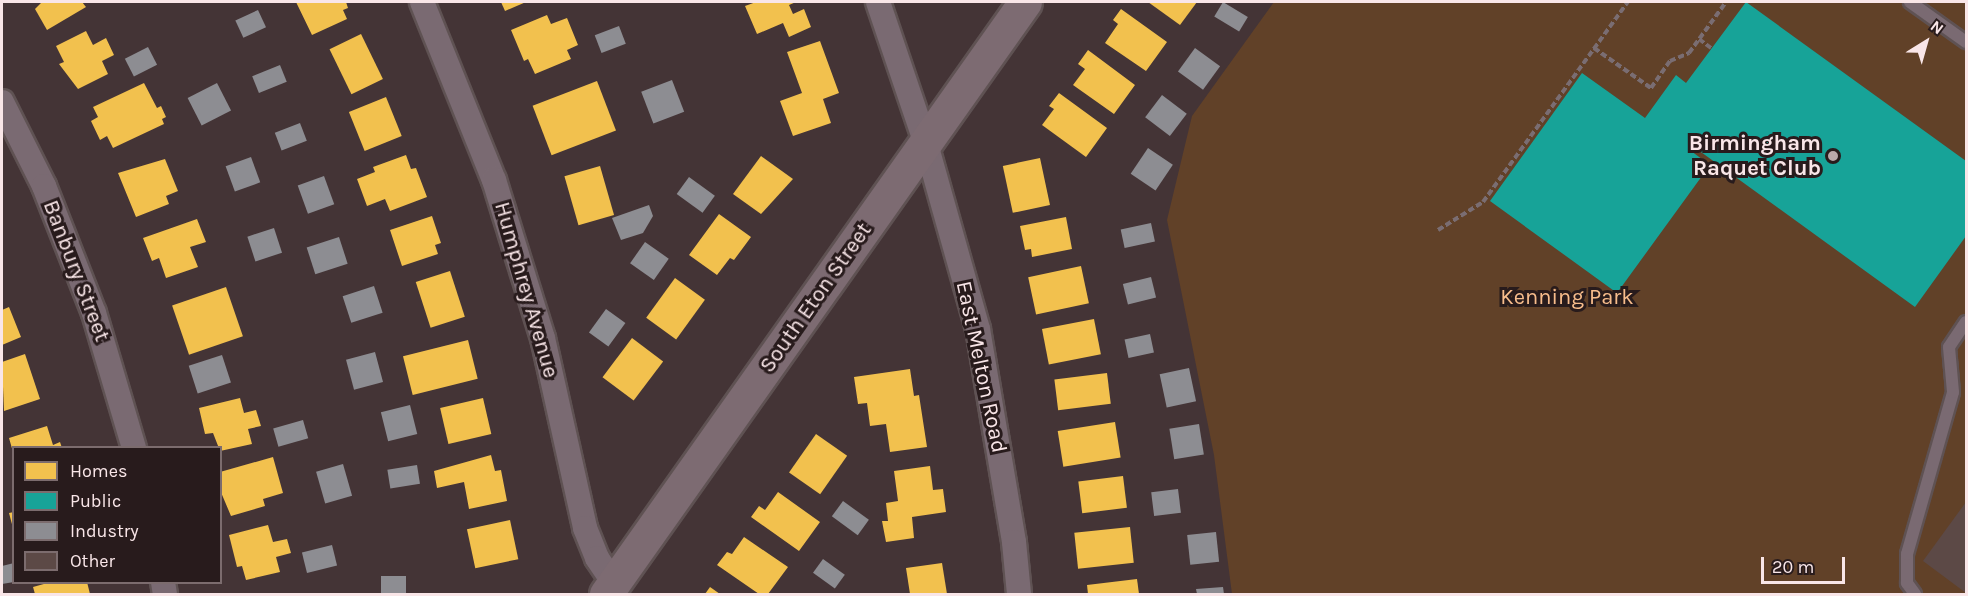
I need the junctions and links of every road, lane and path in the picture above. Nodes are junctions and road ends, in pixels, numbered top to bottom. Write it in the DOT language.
graph roads {
  1 [pos="422,2"];
  2 [pos="878,2"];
  3 [pos="1025,2"];
  4 [pos="1628,2"];
  5 [pos="1726,2"];
  6 [pos="1910,2"];
  7 [pos="1699,39"];
  8 [pos="1966,42"];
  9 [pos="1594,48"];
  10 [pos="1711,48"];
  11 [pos="2,102"];
  12 [pos="926,144"];
  13 [pos="1438,230"];
  14 [pos="1966,322"];
  15 [pos="134,446"];
  16 [pos="610,589"];
  17 [pos="1018,594"];
  18 [pos="1915,594"];
  1 -- 16 [label="street, Humphrey Avenue"];
  2 -- 12 [label="street, East Melton Road"];
  3 -- 12 [label="street, South Eton Street"];
  4 -- 9 [label="path"];
  5 -- 7 [label="path"];
  6 -- 8 [label="lane"];
  7 -- 9 [label="path"];
  7 -- 10 [label="path"];
  9 -- 13 [label="path"];
  11 -- 15 [label="street, Banbury Street"];
  12 -- 16 [label="street, South Eton Street"];
  12 -- 17 [label="street, East Melton Road"];
  14 -- 18 [label="lane"];
}
